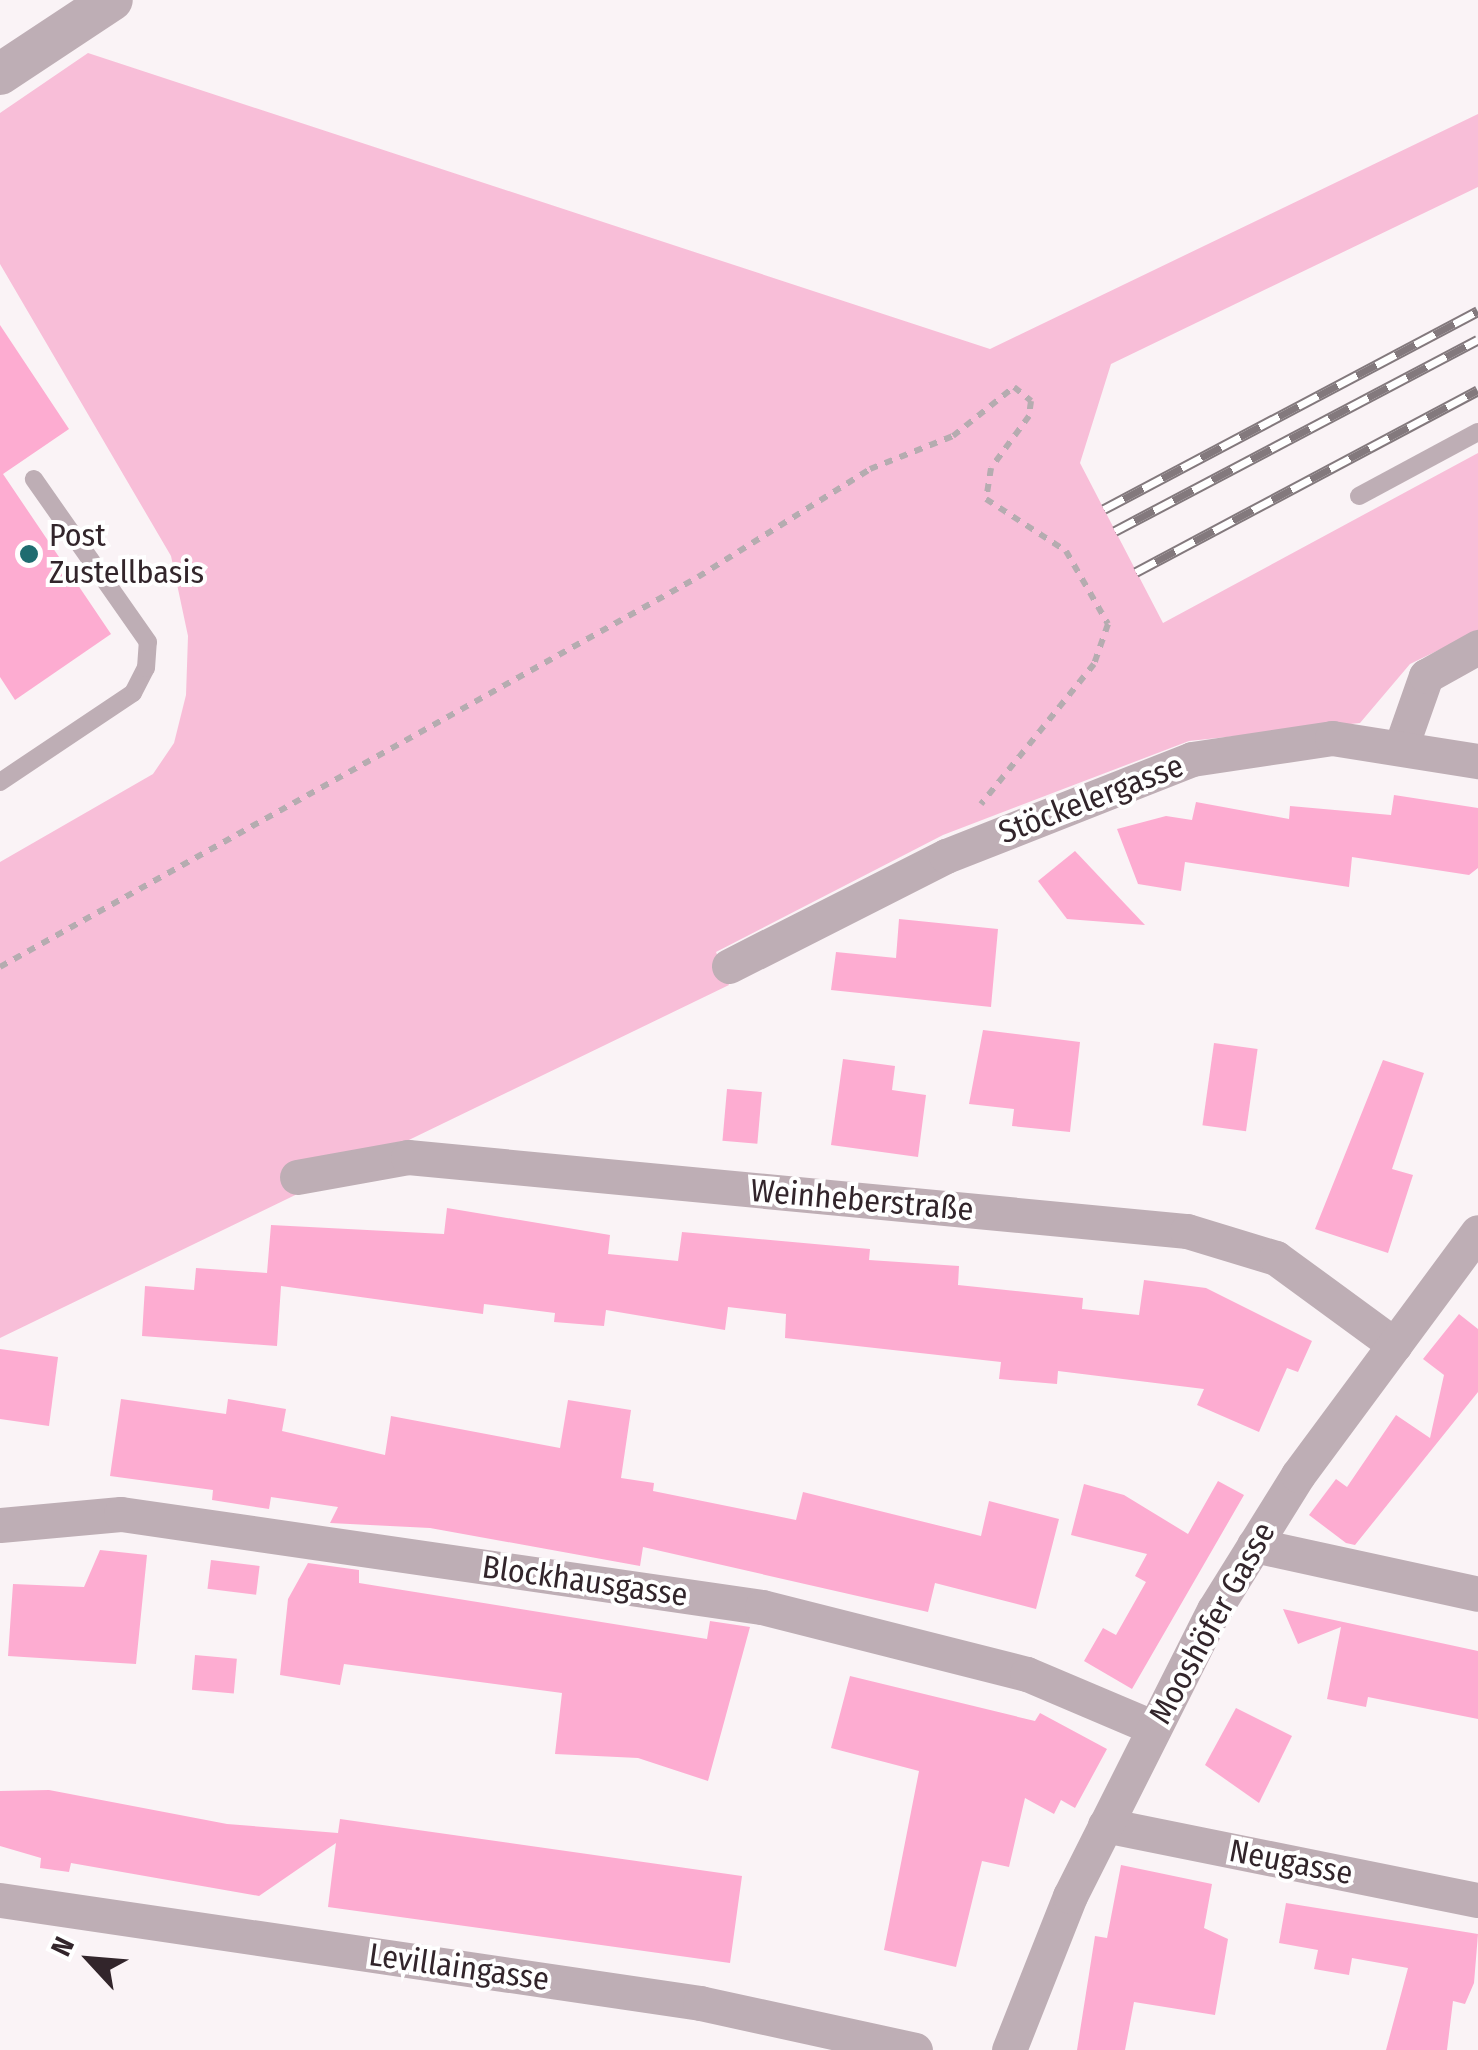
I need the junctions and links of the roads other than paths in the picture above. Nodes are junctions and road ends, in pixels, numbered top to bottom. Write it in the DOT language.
graph roads {
  1 [pos="112,0"];
  2 [pos="0,74"];
  3 [pos="1478,432"];
  4 [pos="34,479"];
  5 [pos="1359,496"];
  6 [pos="1478,647"];
  7 [pos="1402,744"];
  8 [pos="1478,761"];
  9 [pos="0,782"];
  10 [pos="729,966"];
  11 [pos="297,1176"];
  12 [pos="1474,1243"];
  13 [pos="1395,1345"];
  14 [pos="0,1525"];
  15 [pos="1254,1545"];
  16 [pos="1478,1594"];
  17 [pos="1154,1728"];
  18 [pos="1104,1824"];
  19 [pos="0,1900"];
  20 [pos="1478,1900"];
  21 [pos="914,2050"];
  22 [pos="1009,2050"];
  1 -- 2 [label="street"];
  3 -- 5 [label="lane"];
  4 -- 9 [label="lane"];
  6 -- 7 [label="street"];
  7 -- 8 [label="street, Stöckelergasse"];
  7 -- 10 [label="street, Stöckelergasse"];
  11 -- 13 [label="street, Weinheberstraße"];
  12 -- 13 [label="street, Mooshöfer Gasse"];
  13 -- 15 [label="street, Mooshöfer Gasse"];
  14 -- 17 [label="street, Blockhausgasse"];
  15 -- 16 [label="street"];
  15 -- 17 [label="street, Mooshöfer Gasse"];
  17 -- 18 [label="street, Mooshöfer Gasse"];
  18 -- 20 [label="street, Neugasse"];
  18 -- 22 [label="street, Mooshöfer Gasse"];
  19 -- 21 [label="street, Levillaingasse"];
}
